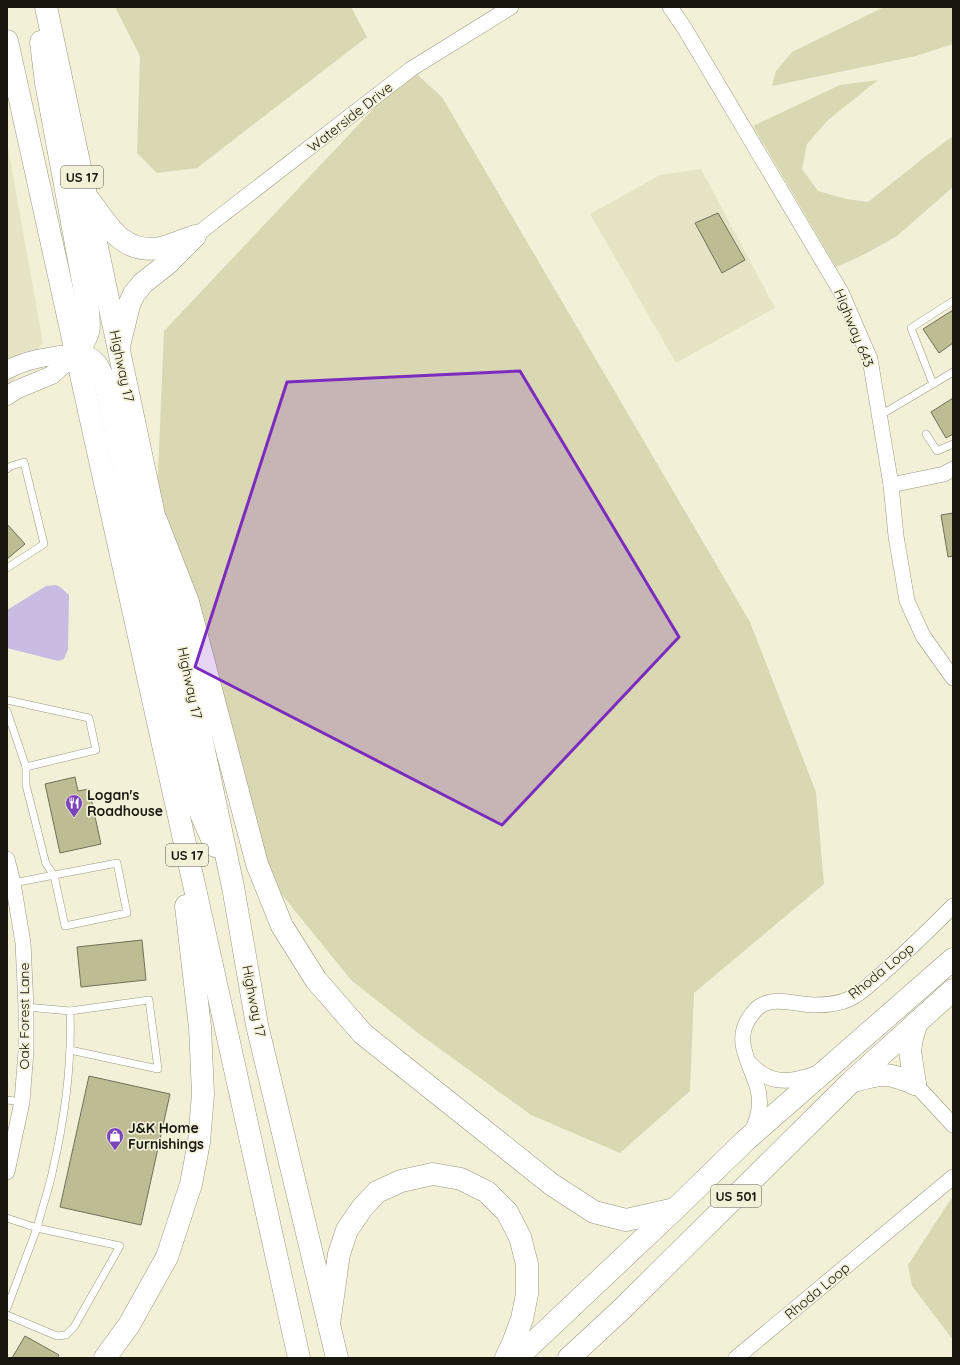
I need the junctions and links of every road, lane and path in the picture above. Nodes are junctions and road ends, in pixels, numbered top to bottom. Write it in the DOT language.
graph roads {
  1 [pos="37,7"];
  2 [pos="46,7"];
  3 [pos="511,7"];
  4 [pos="670,7"];
  5 [pos="7,41"];
  6 [pos="86,196"];
  7 [pos="195,236"];
  8 [pos="953,301"];
  9 [pos="118,347"];
  10 [pos="76,353"];
  11 [pos="7,370"];
  12 [pos="953,372"];
  13 [pos="933,384"];
  14 [pos="7,396"];
  15 [pos="879,416"];
  16 [pos="926,434"];
  17 [pos="953,444"];
  18 [pos="7,469"];
  19 [pos="953,469"];
  20 [pos="891,485"];
  21 [pos="156,520"];
  22 [pos="7,568"];
  23 [pos="953,678"];
  24 [pos="7,700"];
  25 [pos="7,711"];
  26 [pos="26,767"];
  27 [pos="173,791"];
  28 [pos="7,859"];
  29 [pos="54,875"];
  30 [pos="13,883"];
  31 [pos="233,887"];
  32 [pos="953,906"];
  33 [pos="953,959"];
  34 [pos="953,990"];
  35 [pos="26,1007"];
  36 [pos="70,1011"];
  37 [pos="917,1022"];
  38 [pos="70,1050"];
  39 [pos="747,1061"];
  40 [pos="825,1071"];
  41 [pos="851,1082"];
  42 [pos="915,1084"];
  43 [pos="7,1100"];
  44 [pos="22,1102"];
  45 [pos="953,1125"];
  46 [pos="746,1140"];
  47 [pos="7,1172"];
  48 [pos="953,1177"];
  49 [pos="675,1209"];
  50 [pos="7,1218"];
  51 [pos="37,1228"];
  52 [pos="7,1308"];
  53 [pos="622,1309"];
  54 [pos="7,1315"];
  55 [pos="329,1324"];
  56 [pos="105,1358"];
  57 [pos="299,1358"];
  58 [pos="337,1358"];
  59 [pos="506,1358"];
  60 [pos="517,1358"];
  61 [pos="569,1358"];
  62 [pos="591,1358"];
  63 [pos="736,1358"];
  1 -- 10 [label="highway"];
  2 -- 6 [label="highway, Highway 17 / US 17"];
  3 -- 7 [label="street, Waterside Drive"];
  4 -- 15 [label="street, Highway 643"];
  5 -- 10 [label="highway, US 17"];
  6 -- 7 [label="highway"];
  6 -- 9 [label="highway, Highway 17 / US 17"];
  7 -- 9 [label="highway"];
  8 -- 13 [label="lane"];
  9 -- 21 [label="highway, Highway 17 / US 17"];
  10 -- 11 [label="street"];
  10 -- 14 [label="street"];
  10 -- 27 [label="highway, US 17"];
  10 -- 31 [label="highway"];
  12 -- 13 [label="lane"];
  13 -- 15 [label="lane"];
  15 -- 20 [label="street, Highway 643"];
  16 -- 17 [label="lane"];
  18 -- 22 [label="lane"];
  19 -- 20 [label="street"];
  20 -- 23 [label="street, Highway 643"];
  21 -- 31 [label="highway, Highway 17 / US 17"];
  21 -- 49 [label="highway"];
  24 -- 26 [label="lane"];
  25 -- 26 [label="lane"];
  26 -- 29 [label="lane"];
  27 -- 56 [label="highway"];
  27 -- 57 [label="highway, US 17"];
  28 -- 30 [label="street, Oak Forest Lane"];
  29 -- 29 [label="lane"];
  29 -- 30 [label="lane"];
  30 -- 35 [label="street, Oak Forest Lane"];
  31 -- 55 [label="highway, Highway 17 / US 17"];
  32 -- 39 [label="street, Rhoda Loop"];
  33 -- 40 [label="highway, US 501"];
  34 -- 37 [label="highway, US 501"];
  35 -- 36 [label="lane"];
  35 -- 44 [label="street, Oak Forest Lane"];
  36 -- 38 [label="lane"];
  36 -- 38 [label="lane"];
  37 -- 41 [label="highway, US 501"];
  37 -- 42 [label="highway"];
  38 -- 51 [label="lane"];
  39 -- 40 [label="street"];
  39 -- 46 [label="street, Rhoda Loop"];
  40 -- 46 [label="highway, US 501"];
  41 -- 42 [label="highway"];
  41 -- 53 [label="highway, US 501"];
  42 -- 45 [label="street"];
  43 -- 44 [label="lane"];
  44 -- 47 [label="street, Oak Forest Lane"];
  46 -- 49 [label="highway, US 501"];
  48 -- 63 [label="street, Rhoda Loop"];
  49 -- 60 [label="highway, US 501"];
  50 -- 51 [label="lane"];
  51 -- 52 [label="lane"];
  51 -- 54 [label="lane"];
  53 -- 61 [label="highway, US 501"];
  53 -- 62 [label="highway"];
  55 -- 58 [label="highway, Highway 17 / US 17"];
  55 -- 59 [label="highway"];
}
